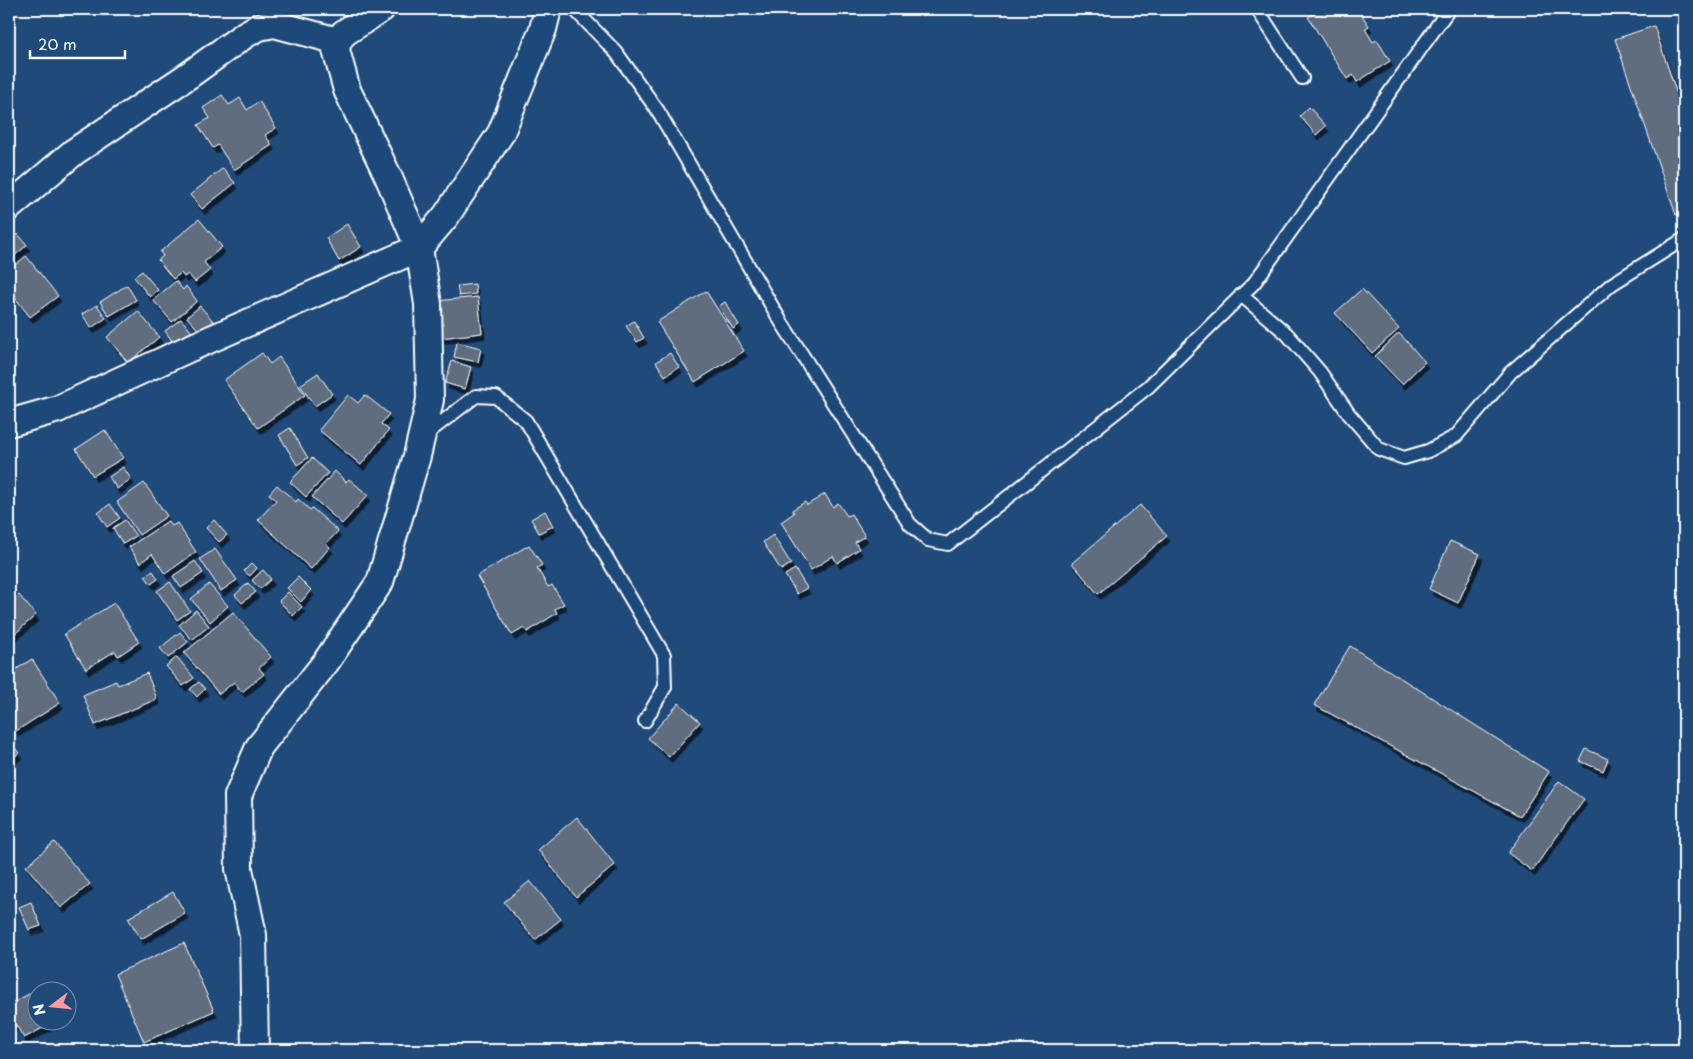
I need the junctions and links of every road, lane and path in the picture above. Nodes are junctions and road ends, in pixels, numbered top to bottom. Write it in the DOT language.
graph roads {
  1 [pos="381,9"];
  2 [pos="548,9"];
  3 [pos="574,9"];
  4 [pos="1257,9"];
  5 [pos="1449,9"];
  6 [pos="338,41"];
  7 [pos="1302,78"];
  8 [pos="9,207"];
  9 [pos="1684,239"];
  10 [pos="419,248"];
  11 [pos="1241,295"];
  12 [pos="9,423"];
  13 [pos="422,438"];
  14 [pos="645,721"];
  15 [pos="254,1050"];
  1 -- 6 [label="street"];
  2 -- 10 [label="street"];
  3 -- 11 [label="lane"];
  4 -- 7 [label="lane"];
  5 -- 11 [label="lane"];
  6 -- 8 [label="street"];
  6 -- 10 [label="street"];
  9 -- 11 [label="lane"];
  10 -- 12 [label="street"];
  10 -- 13 [label="street"];
  13 -- 14 [label="lane"];
  13 -- 15 [label="street"];
}
